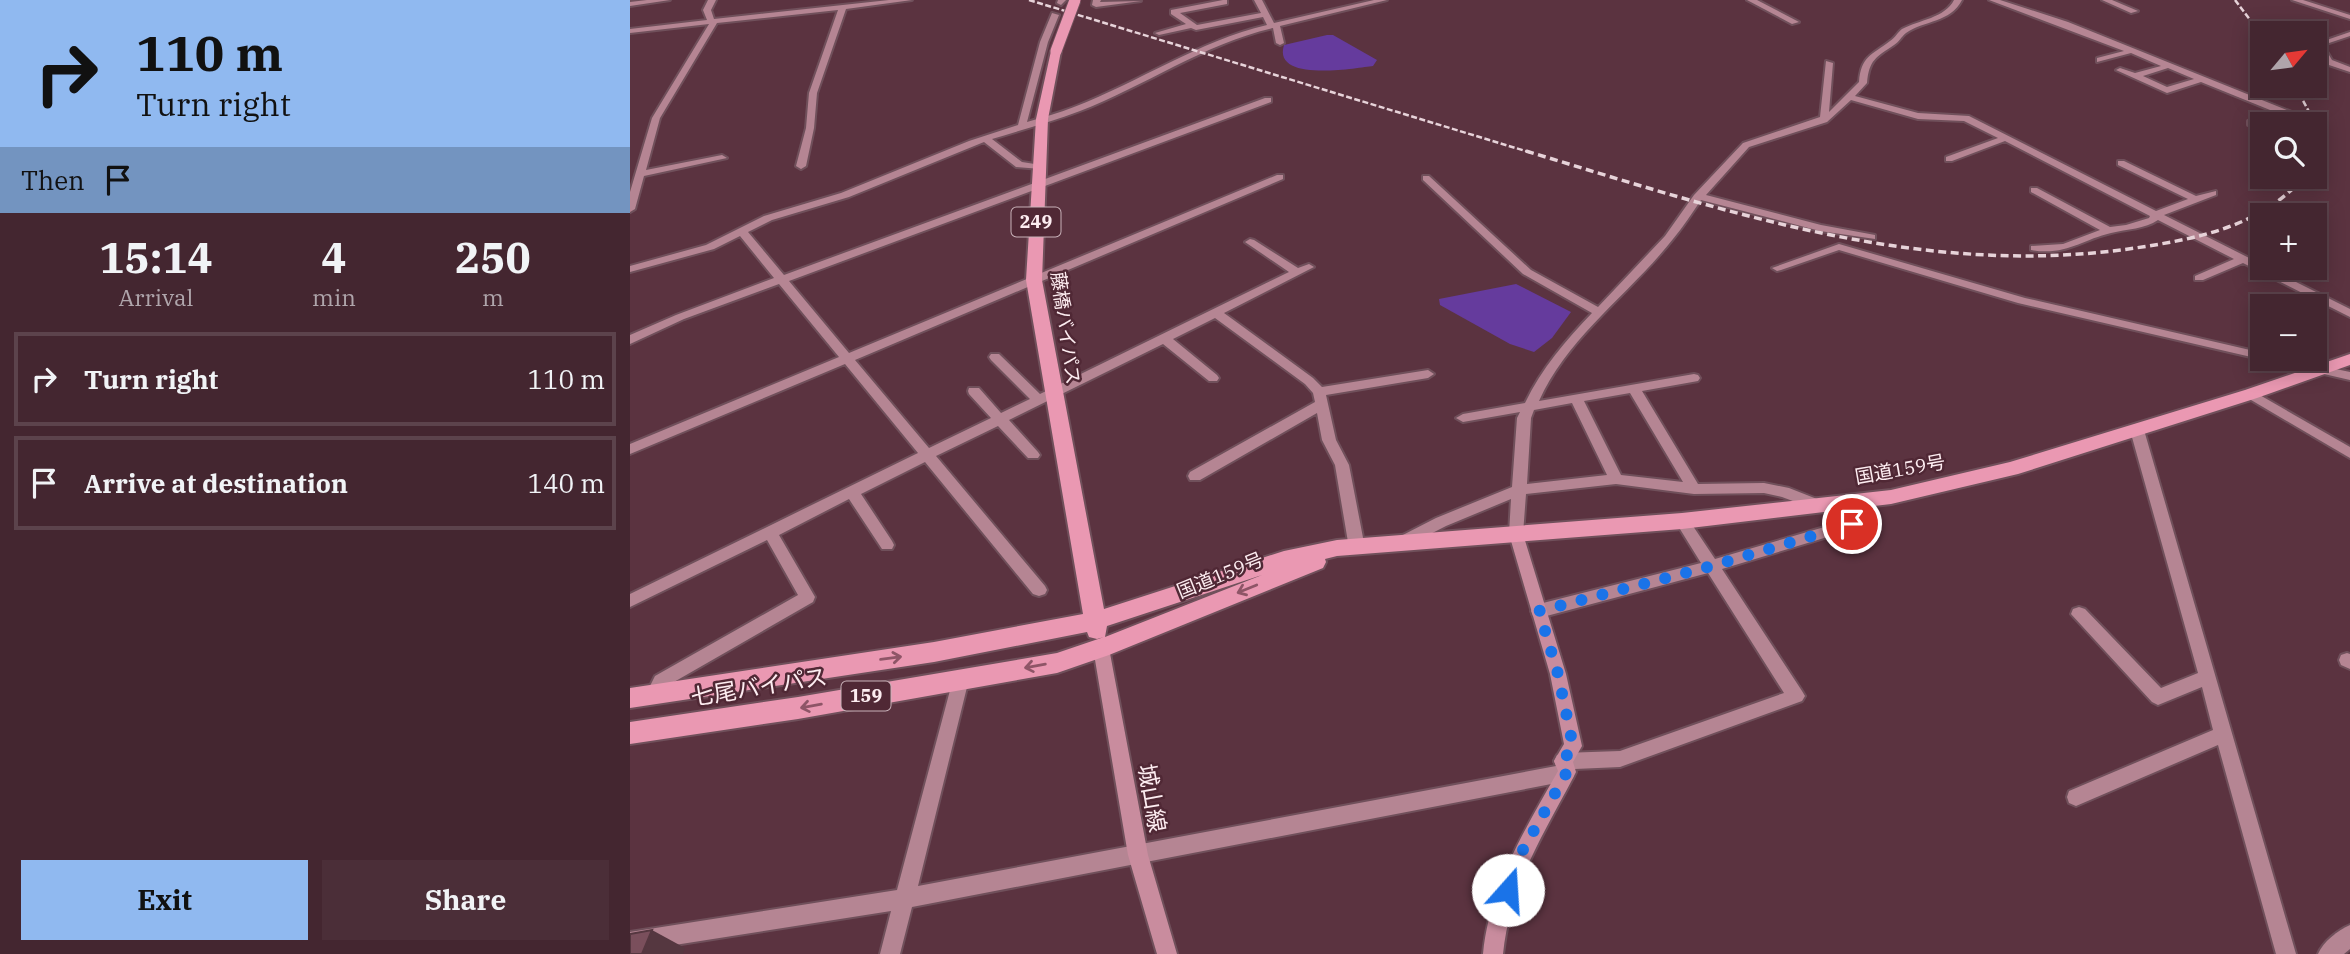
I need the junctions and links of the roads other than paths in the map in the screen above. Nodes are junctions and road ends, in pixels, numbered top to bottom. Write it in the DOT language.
graph roads {
  1 [pos="666,0"];
  2 [pos="712,0"];
  3 [pos="906,0"];
  4 [pos="1075,0"];
  5 [pos="1097,0"];
  6 [pos="1258,0"];
  7 [pos="1383,0"];
  8 [pos="1751,0"];
  9 [pos="1958,0"];
  10 [pos="1993,0"];
  11 [pos="2106,0"];
  12 [pos="2296,0"];
  13 [pos="1223,1"];
  14 [pos="1137,2"];
  15 [pos="1198,3"];
  16 [pos="630,4"];
  17 [pos="843,7"];
  18 [pos="2134,11"];
  19 [pos="1266,14"];
  20 [pos="1055,15"];
  21 [pos="2350,18"];
  22 [pos="1233,20"];
  23 [pos="711,21"];
  24 [pos="1795,22"];
  25 [pos="1270,24"];
  26 [pos="1192,25"];
  27 [pos="630,31"];
  28 [pos="1159,33"];
  29 [pos="2350,34"];
  30 [pos="1280,43"];
  31 [pos="2131,51"];
  32 [pos="2100,60"];
  33 [pos="1829,63"];
  34 [pos="2168,66"];
  35 [pos="2119,70"];
  36 [pos="2350,70"];
  37 [pos="2135,76"];
  38 [pos="2202,79"];
  39 [pos="2167,90"];
  40 [pos="2156,93"];
  41 [pos="1852,97"];
  42 [pos="1268,100"];
  43 [pos="2284,112"];
  44 [pos="1042,119"];
  45 [pos="1824,121"];
  46 [pos="1022,125"];
  47 [pos="985,138"];
  48 [pos="2006,138"];
  49 [pos="722,158"];
  50 [pos="1949,159"];
  51 [pos="2121,163"];
  52 [pos="801,166"];
  53 [pos="1038,167"];
  54 [pos="640,174"];
  55 [pos="1280,177"];
  56 [pos="1426,178"];
  57 [pos="1037,185"];
  58 [pos="2034,190"];
  59 [pos="2213,193"];
  60 [pos="1699,196"];
  61 [pos="2197,200"];
  62 [pos="631,203"];
  63 [pos="2155,215"];
  64 [pos="2109,230"];
  65 [pos="742,232"];
  66 [pos="1871,237"];
  67 [pos="1250,242"];
  68 [pos="2035,248"];
  69 [pos="2244,259"];
  70 [pos="2250,262"];
  71 [pos="1777,268"];
  72 [pos="630,269"];
  73 [pos="2199,278"];
  74 [pos="1034,279"];
  75 [pos="2285,280"];
  76 [pos="782,281"];
  77 [pos="1215,312"];
  78 [pos="1599,312"];
  79 [pos="2350,314"];
  80 [pos="1164,338"];
  81 [pos="630,340"];
  82 [pos="2250,354"];
  83 [pos="848,357"];
  84 [pos="995,358"];
  85 [pos="2335,367"];
  86 [pos="1428,374"];
  87 [pos="1213,378"];
  88 [pos="2350,378"];
  89 [pos="1694,379"];
  90 [pos="1634,389"];
  91 [pos="974,391"];
  92 [pos="2251,394"];
  93 [pos="1046,397"];
  94 [pos="1320,398"];
  95 [pos="1576,399"];
  96 [pos="1529,407"];
  97 [pos="1463,418"];
  98 [pos="1000,420"];
  99 [pos="2137,430"];
  100 [pos="630,449"];
  101 [pos="2350,453"];
  102 [pos="1032,454"];
  103 [pos="926,457"];
  104 [pos="1195,476"];
  105 [pos="1616,479"];
  106 [pos="1694,489"];
  107 [pos="1518,490"];
  108 [pos="852,492"];
  109 [pos="1853,501"];
  110 [pos="1817,505"];
  111 [pos="1682,521"];
  112 [pos="769,531"];
  113 [pos="1516,534"];
  114 [pos="1397,544"];
  115 [pos="887,545"];
  116 [pos="1357,548"];
  117 [pos="1712,566"];
  118 [pos="1039,590"];
  119 [pos="630,601"];
  120 [pos="1539,611"];
  121 [pos="2079,614"];
  122 [pos="1096,621"];
  123 [pos="1101,648"];
  124 [pos="2207,677"];
  125 [pos="961,679"];
  126 [pos="655,694"];
  127 [pos="630,698"];
  128 [pos="630,733"];
  129 [pos="2223,734"];
  130 [pos="1565,766"];
  131 [pos="2076,797"];
  132 [pos="1138,855"];
  133 [pos="902,899"];
  134 [pos="2350,935"];
  135 [pos="630,942"];
  136 [pos="890,954"];
  137 [pos="1167,954"];
  138 [pos="1493,954"];
  139 [pos="2286,954"];
  140 [pos="2329,954"];
  1 -- 16 [label="street"];
  2 -- 23 [label="street"];
  3 -- 17 [label="street"];
  4 -- 44 [label="highway, 藤橋バイパス / 249, bridge"];
  5 -- 14 [label="street"];
  6 -- 19 [label="street"];
  7 -- 25 [label="street"];
  8 -- 24 [label="street"];
  9 -- 41 [label="street"];
  10 -- 31 [label="street"];
  11 -- 18 [label="street"];
  12 -- 21 [label="street"];
  13 -- 15 [label="street"];
  13 -- 22 [label="street"];
  15 -- 26 [label="street"];
  17 -- 23 [label="street"];
  17 -- 52 [label="street"];
  19 -- 22 [label="street"];
  19 -- 25 [label="street"];
  20 -- 46 [label="street"];
  22 -- 26 [label="street"];
  23 -- 27 [label="street"];
  23 -- 54 [label="street"];
  25 -- 30 [label="street"];
  25 -- 44 [label="street"];
  26 -- 28 [label="street"];
  29 -- 36 [label="street"];
  31 -- 32 [label="street"];
  31 -- 34 [label="street"];
  33 -- 45 [label="street"];
  34 -- 37 [label="street"];
  34 -- 38 [label="street"];
  35 -- 37 [label="street"];
  37 -- 39 [label="street"];
  38 -- 39 [label="street"];
  38 -- 43 [label="street"];
  39 -- 40 [label="street"];
  41 -- 45 [label="street"];
  41 -- 48 [label="street"];
  42 -- 57 [label="street"];
  44 -- 46 [label="street"];
  44 -- 53 [label="highway, 藤橋バイパス / 249"];
  45 -- 60 [label="street"];
  46 -- 47 [label="street"];
  47 -- 53 [label="street"];
  47 -- 65 [label="street"];
  48 -- 50 [label="street"];
  48 -- 63 [label="street"];
  49 -- 54 [label="street"];
  51 -- 61 [label="street"];
  53 -- 57 [label="highway, 藤橋バイパス / 249"];
  54 -- 62 [label="street"];
  55 -- 74 [label="street"];
  56 -- 78 [label="street"];
  57 -- 74 [label="highway, 藤橋バイパス / 249"];
  57 -- 76 [label="street"];
  58 -- 64 [label="street"];
  59 -- 61 [label="street"];
  60 -- 66 [label="street"];
  60 -- 78 [label="street"];
  61 -- 63 [label="street"];
  63 -- 64 [label="street"];
  63 -- 69 [label="street"];
  64 -- 68 [label="street"];
  65 -- 72 [label="street"];
  65 -- 76 [label="street"];
  67 -- 77 [label="street"];
  69 -- 70 [label="street"];
  69 -- 73 [label="street"];
  71 -- 82 [label="street"];
  74 -- 83 [label="street"];
  74 -- 93 [label="highway, 藤橋バイパス / 249"];
  75 -- 79 [label="street"];
  76 -- 81 [label="street"];
  76 -- 83 [label="street"];
  77 -- 80 [label="street"];
  77 -- 94 [label="street"];
  78 -- 96 [label="street"];
  80 -- 87 [label="street"];
  80 -- 93 [label="street"];
  83 -- 100 [label="street"];
  83 -- 103 [label="street"];
  84 -- 93 [label="street"];
  85 -- 88 [label="street"];
  85 -- 92 [label="highway, 国道159号 / 159"];
  86 -- 94 [label="street"];
  89 -- 90 [label="street"];
  90 -- 95 [label="street"];
  90 -- 106 [label="street"];
  91 -- 98 [label="street"];
  92 -- 99 [label="highway, 国道159号 / 159"];
  92 -- 101 [label="street"];
  93 -- 98 [label="street"];
  93 -- 122 [label="highway, 藤橋バイパス / 249"];
  94 -- 104 [label="street"];
  94 -- 116 [label="street"];
  95 -- 96 [label="street"];
  95 -- 105 [label="street"];
  96 -- 97 [label="street"];
  96 -- 107 [label="street"];
  98 -- 102 [label="street"];
  98 -- 103 [label="street"];
  99 -- 109 [label="highway, 国道159号 / 159"];
  99 -- 124 [label="street"];
  103 -- 108 [label="street"];
  103 -- 118 [label="street"];
  105 -- 106 [label="street"];
  105 -- 107 [label="street"];
  106 -- 110 [label="street"];
  107 -- 113 [label="street"];
  107 -- 114 [label="street"];
  108 -- 112 [label="street"];
  108 -- 115 [label="street"];
  109 -- 110 [label="highway, 国道159号 / 159"];
  109 -- 117 [label="street"];
  110 -- 111 [label="highway, 国道159号 / 159"];
  111 -- 113 [label="highway, 国道159号 / 159"];
  111 -- 117 [label="street"];
  112 -- 119 [label="street"];
  112 -- 126 [label="street"];
  113 -- 114 [label="highway, 国道159号 / 159"];
  113 -- 120 [label="main road"];
  114 -- 116 [label="highway, 国道159号 / 159"];
  116 -- 122 [label="highway, 国道159号 / 159"];
  116 -- 123 [label="highway, 国道159号 / 159, one-way"];
  117 -- 120 [label="street"];
  117 -- 130 [label="street"];
  120 -- 130 [label="main road"];
  121 -- 124 [label="street"];
  122 -- 123 [label="highway, 249"];
  126 -- 122 [label="highway, 七尾バイパス / 159, one-way"];
  123 -- 125 [label="highway, 七尾バイパス / 159, one-way"];
  123 -- 132 [label="main road, 城山線"];
  124 -- 129 [label="street"];
  125 -- 128 [label="highway, 七尾バイパス / 159, one-way"];
  125 -- 133 [label="street"];
  126 -- 127 [label="highway, 七尾バイパス / 159"];
  129 -- 131 [label="street"];
  129 -- 139 [label="street"];
  130 -- 132 [label="street"];
  130 -- 138 [label="main road"];
  132 -- 133 [label="street"];
  132 -- 137 [label="main road, 城山線"];
  133 -- 135 [label="street"];
  133 -- 136 [label="street"];
  134 -- 140 [label="street"];
}
